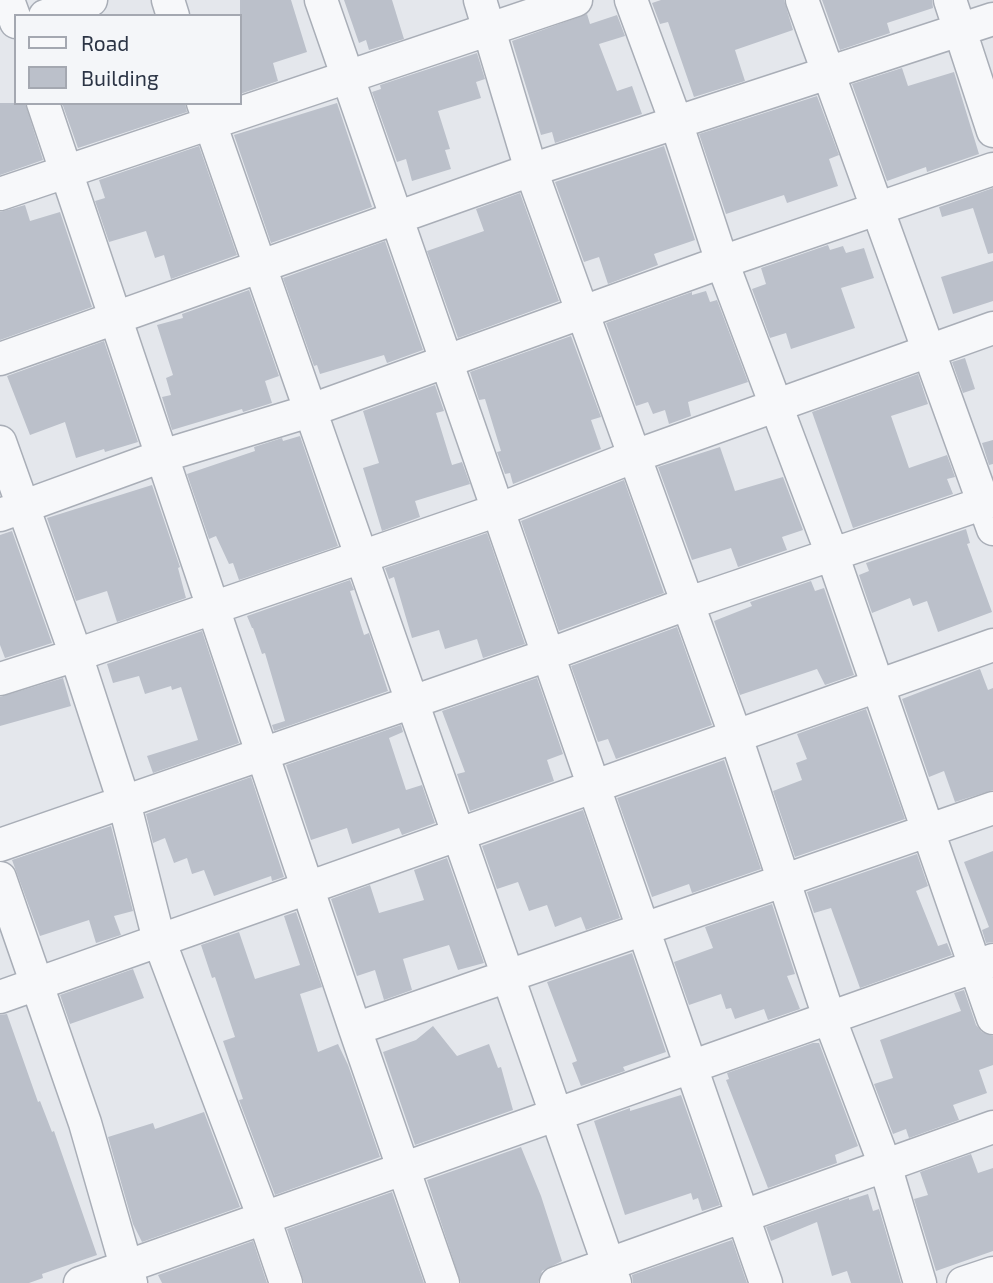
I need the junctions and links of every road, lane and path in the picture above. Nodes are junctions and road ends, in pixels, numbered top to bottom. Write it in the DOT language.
graph roads {
  1 [pos="8,0"];
  2 [pos="91,0"];
  3 [pos="321,0"];
  4 [pos="480,0"];
  5 [pos="576,0"];
  6 [pos="631,0"];
  7 [pos="802,0"];
  8 [pos="950,0"];
  9 [pos="51,14"];
  10 [pos="14,18"];
  11 [pos="993,19"];
  12 [pos="489,30"];
  13 [pos="960,30"];
  14 [pos="828,74"];
  15 [pos="348,77"];
  16 [pos="242,104"];
  17 [pos="44,105"];
  18 [pos="238,105"];
  19 [pos="207,113"];
  20 [pos="676,122"];
  21 [pos="993,131"];
  22 [pos="993,169"];
  23 [pos="531,170"];
  24 [pos="66,172"];
  25 [pos="0,194"];
  26 [pos="877,208"];
  27 [pos="394,217"];
  28 [pos="722,262"];
  29 [pos="259,266"];
  30 [pos="582,313"];
  31 [pos="116,318"];
  32 [pos="993,328"];
  33 [pos="929,352"];
  34 [pos="0,359"];
  35 [pos="446,362"];
  36 [pos="776,406"];
  37 [pos="311,410"];
  38 [pos="0,442"];
  39 [pos="162,456"];
  40 [pos="635,456"];
  41 [pos="498,510"];
  42 [pos="11,511"];
  43 [pos="990,511"];
  44 [pos="832,554"];
  45 [pos="362,556"];
  46 [pos="689,603"];
  47 [pos="213,608"];
  48 [pos="993,645"];
  49 [pos="76,655"];
  50 [pos="548,655"];
  51 [pos="0,679"];
  52 [pos="876,686"];
  53 [pos="412,702"];
  54 [pos="736,737"];
  55 [pos="262,754"];
  56 [pos="594,786"];
  57 [pos="124,802"];
  58 [pos="993,808"];
  59 [pos="928,831"];
  60 [pos="458,834"];
  61 [pos="0,845"];
  62 [pos="0,878"];
  63 [pos="784,879"];
  64 [pos="307,887"];
  65 [pos="643,929"];
  66 [pos="159,940"];
  67 [pos="984,963"];
  68 [pos="508,976"];
  69 [pos="37,983"];
  70 [pos="0,997"];
  71 [pos="829,1017"];
  72 [pos="993,1018"];
  73 [pos="355,1029"];
  74 [pos="691,1067"];
  75 [pos="556,1114"];
  76 [pos="993,1127"];
  77 [pos="886,1165"];
  78 [pos="403,1168"];
  79 [pos="743,1217"];
  80 [pos="264,1218"];
  81 [pos="993,1273"];
  82 [pos="612,1274"];
  83 [pos="128,1275"];
  84 [pos="80,1283"];
  85 [pos="286,1283"];
  86 [pos="443,1283"];
  87 [pos="556,1283"];
  88 [pos="766,1283"];
  89 [pos="920,1283"];
  90 [pos="963,1283"];
  1 -- 10 [label="street"];
  2 -- 9 [label="street"];
  3 -- 15 [label="street"];
  4 -- 12 [label="street"];
  5 -- 12 [label="street"];
  6 -- 20 [label="street"];
  7 -- 14 [label="street"];
  8 -- 13 [label="street"];
  11 -- 13 [label="street"];
  12 -- 15 [label="street"];
  12 -- 23 [label="street"];
  13 -- 14 [label="street"];
  13 -- 21 [label="street"];
  14 -- 20 [label="street"];
  14 -- 26 [label="street"];
  15 -- 16 [label="street"];
  15 -- 27 [label="street"];
  17 -- 24 [label="street"];
  18 -- 19 [label="street"];
  19 -- 24 [label="street"];
  19 -- 29 [label="street"];
  20 -- 23 [label="street"];
  20 -- 28 [label="street"];
  22 -- 26 [label="street"];
  23 -- 27 [label="street"];
  23 -- 30 [label="street"];
  24 -- 25 [label="street"];
  24 -- 31 [label="street"];
  26 -- 28 [label="street"];
  26 -- 33 [label="street"];
  27 -- 29 [label="street"];
  27 -- 35 [label="street"];
  28 -- 30 [label="street"];
  28 -- 36 [label="street"];
  29 -- 31 [label="street"];
  29 -- 37 [label="street"];
  30 -- 35 [label="street"];
  30 -- 40 [label="street"];
  31 -- 34 [label="street"];
  31 -- 39 [label="street"];
  32 -- 33 [label="street"];
  33 -- 36 [label="street"];
  33 -- 43 [label="street"];
  35 -- 37 [label="street"];
  35 -- 41 [label="street"];
  36 -- 40 [label="street"];
  36 -- 44 [label="street"];
  37 -- 39 [label="street"];
  37 -- 45 [label="street"];
  38 -- 42 [label="street"];
  39 -- 42 [label="street"];
  39 -- 47 [label="street"];
  40 -- 41 [label="street"];
  40 -- 46 [label="street"];
  41 -- 45 [label="street"];
  41 -- 50 [label="street"];
  42 -- 49 [label="street"];
  43 -- 44 [label="street"];
  44 -- 46 [label="street"];
  44 -- 52 [label="street"];
  45 -- 47 [label="street"];
  45 -- 53 [label="street"];
  46 -- 50 [label="street"];
  46 -- 54 [label="street"];
  47 -- 49 [label="street"];
  47 -- 55 [label="street"];
  48 -- 52 [label="street"];
  49 -- 51 [label="street"];
  49 -- 57 [label="street"];
  50 -- 53 [label="street"];
  50 -- 56 [label="street"];
  52 -- 54 [label="street"];
  52 -- 59 [label="street"];
  53 -- 55 [label="street"];
  53 -- 60 [label="street"];
  54 -- 56 [label="street"];
  54 -- 63 [label="street"];
  55 -- 57 [label="street"];
  55 -- 64 [label="street"];
  56 -- 60 [label="street"];
  56 -- 65 [label="street"];
  57 -- 61 [label="street"];
  57 -- 66 [label="street"];
  58 -- 59 [label="street"];
  59 -- 63 [label="street"];
  59 -- 67 [label="street"];
  60 -- 64 [label="street"];
  60 -- 68 [label="street"];
  62 -- 69 [label="street"];
  63 -- 65 [label="street"];
  63 -- 71 [label="street"];
  64 -- 66 [label="street"];
  64 -- 73 [label="street"];
  65 -- 68 [label="street"];
  65 -- 74 [label="street"];
  66 -- 69 [label="street"];
  66 -- 80 [label="street"];
  67 -- 71 [label="street"];
  67 -- 72 [label="street"];
  68 -- 73 [label="street"];
  68 -- 75 [label="street"];
  69 -- 70 [label="street"];
  69 -- 83 [label="street"];
  71 -- 74 [label="street"];
  71 -- 77 [label="street"];
  73 -- 78 [label="street"];
  74 -- 75 [label="street"];
  74 -- 79 [label="street"];
  75 -- 78 [label="street"];
  75 -- 82 [label="street"];
  76 -- 77 [label="street"];
  77 -- 79 [label="street"];
  77 -- 89 [label="street"];
  78 -- 80 [label="street"];
  78 -- 86 [label="street"];
  79 -- 82 [label="street"];
  79 -- 88 [label="street"];
  80 -- 83 [label="street"];
  80 -- 85 [label="street"];
  81 -- 90 [label="street"];
  82 -- 87 [label="street"];
  83 -- 84 [label="street"];
}
